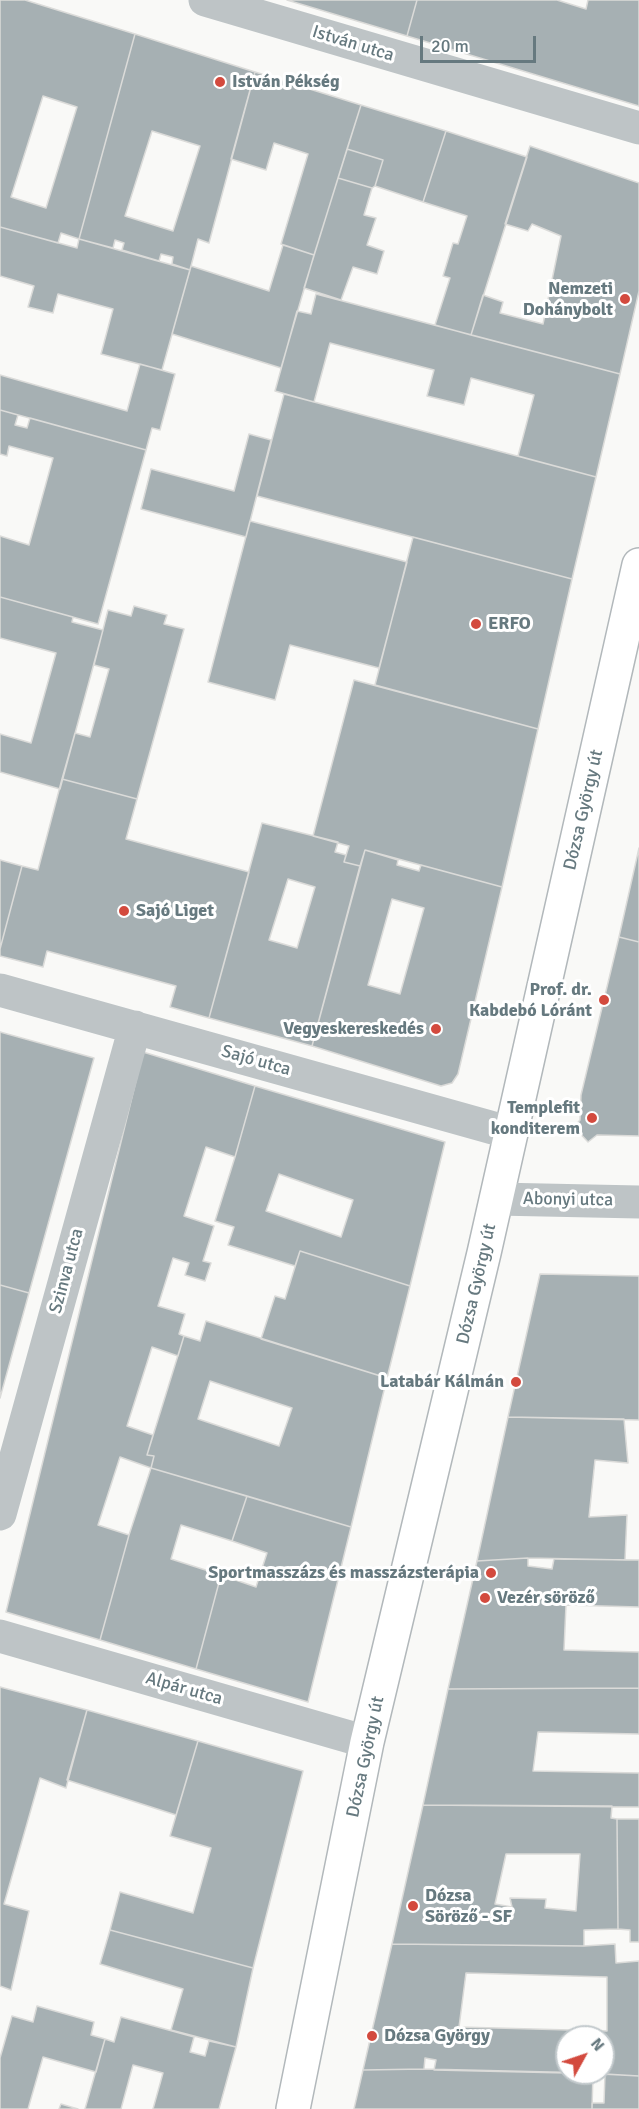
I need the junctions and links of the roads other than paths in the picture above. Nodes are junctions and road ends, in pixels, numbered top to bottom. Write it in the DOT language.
graph roads {
  1 [pos="205,0"];
  2 [pos="639,128"];
  3 [pos="639,565"];
  4 [pos="0,990"];
  5 [pos="135,1027"];
  6 [pos="511,1133"];
  7 [pos="496,1199"];
  8 [pos="639,1202"];
  9 [pos="0,1514"];
  10 [pos="0,1636"];
  11 [pos="368,1742"];
  12 [pos="293,2109"];
  1 -- 2 [label="street, István utca"];
  3 -- 6 [label="main road, Dózsa György út"];
  4 -- 5 [label="street, Sajó utca"];
  5 -- 6 [label="street, Sajó utca"];
  5 -- 9 [label="street, Szinva utca"];
  6 -- 7 [label="main road, Dózsa György út"];
  7 -- 8 [label="street, Abonyi utca"];
  7 -- 11 [label="main road, Dózsa György út"];
  10 -- 11 [label="street, Alpár utca"];
  11 -- 12 [label="main road, Dózsa György út"];
}
